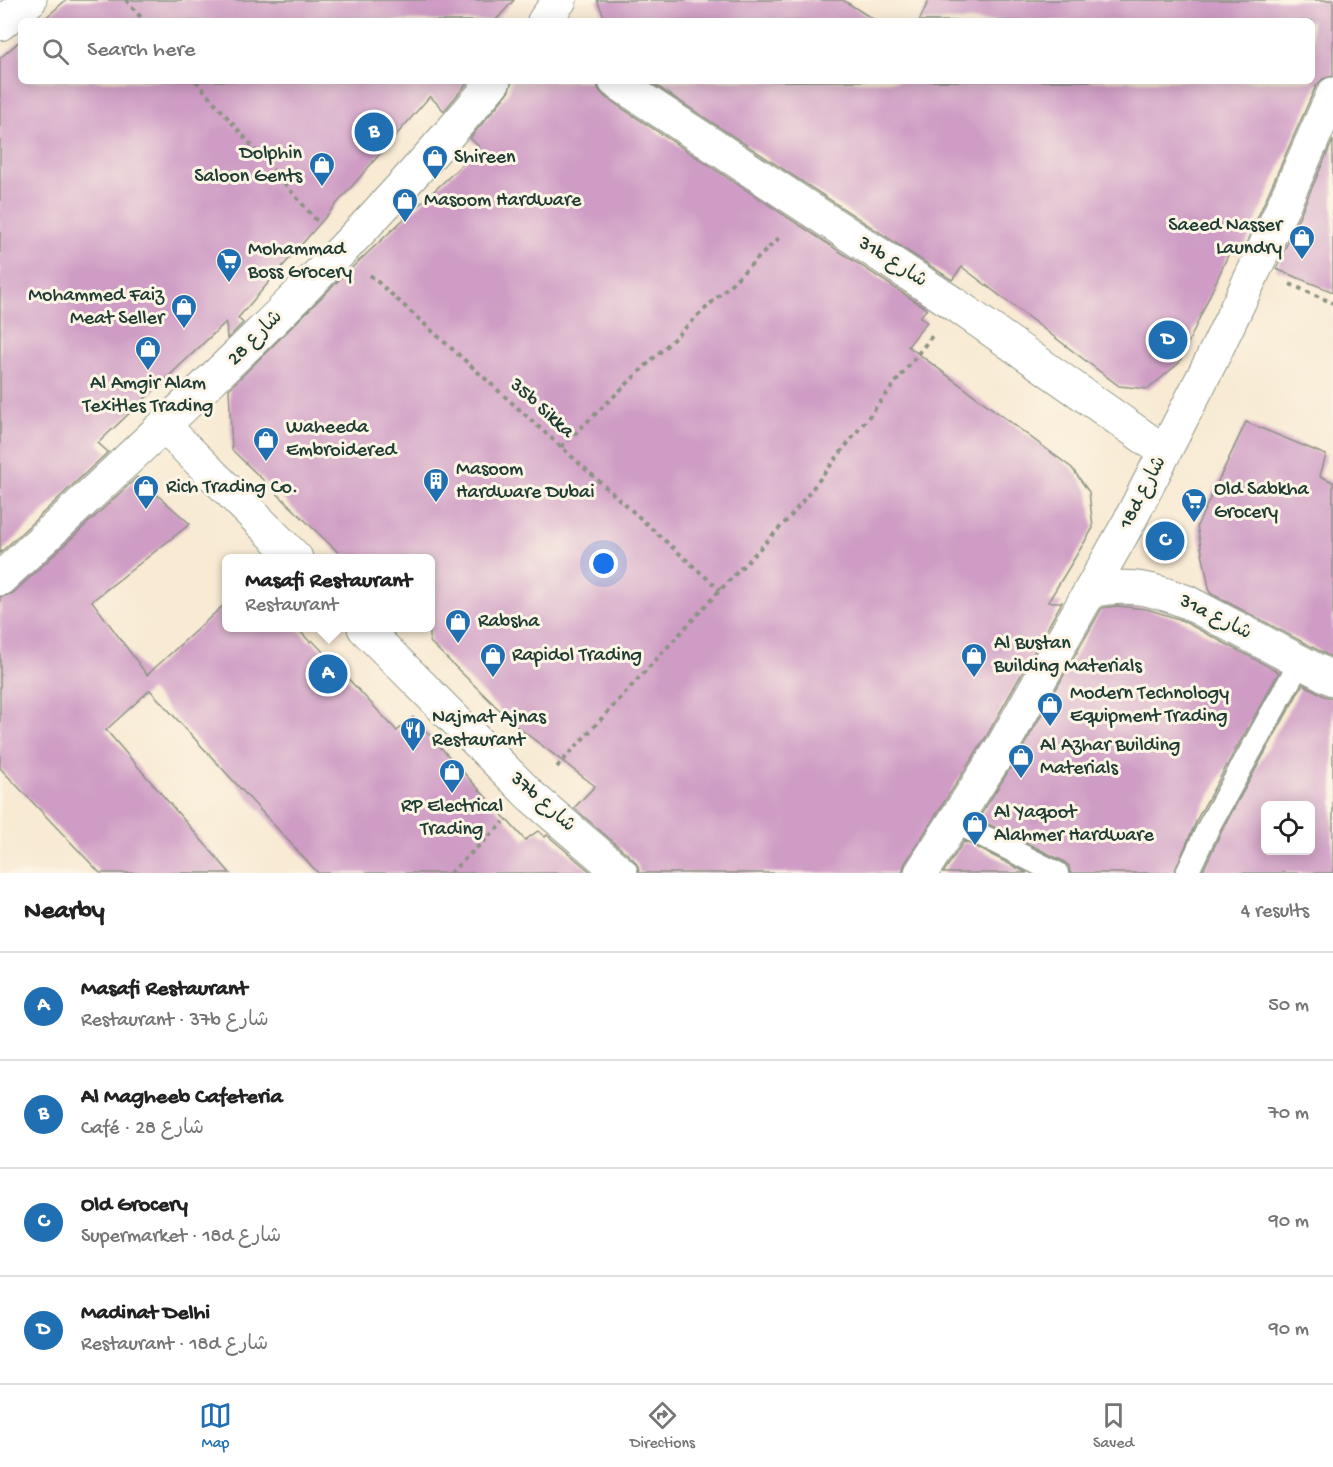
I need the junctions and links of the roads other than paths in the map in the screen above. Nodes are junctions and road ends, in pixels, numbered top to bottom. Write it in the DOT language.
graph roads {
  1 [pos="30,0"];
  2 [pos="560,0"];
  3 [pos="546,18"];
  4 [pos="0,24"];
  5 [pos="491,84"];
  6 [pos="620,84"];
  7 [pos="1333,94"];
  8 [pos="164,426"];
  9 [pos="1165,452"];
  10 [pos="292,554"];
  11 [pos="0,579"];
  12 [pos="1090,591"];
  13 [pos="369,632"];
  14 [pos="1300,662"];
  15 [pos="1333,679"];
  16 [pos="955,822"];
  17 [pos="621,873"];
  18 [pos="921,873"];
  19 [pos="1057,873"];
  20 [pos="1187,873"];
  1 -- 4 [label="street"];
  2 -- 3 [label="street"];
  5 -- 8 [label="street, شارع 28"];
  6 -- 9 [label="street, 31b شارع"];
  7 -- 9 [label="street, 18d شارع"];
  8 -- 10 [label="street"];
  8 -- 11 [label="street, شارع 28"];
  9 -- 12 [label="street, 18d شارع"];
  12 -- 14 [label="street, 31a شارع"];
  12 -- 16 [label="street, 18d شارع"];
  13 -- 17 [label="street, 37b شارع"];
  14 -- 15 [label="street, 31a شارع"];
  14 -- 20 [label="lane"];
  16 -- 18 [label="street, 18d شارع"];
  16 -- 19 [label="lane"];
}
